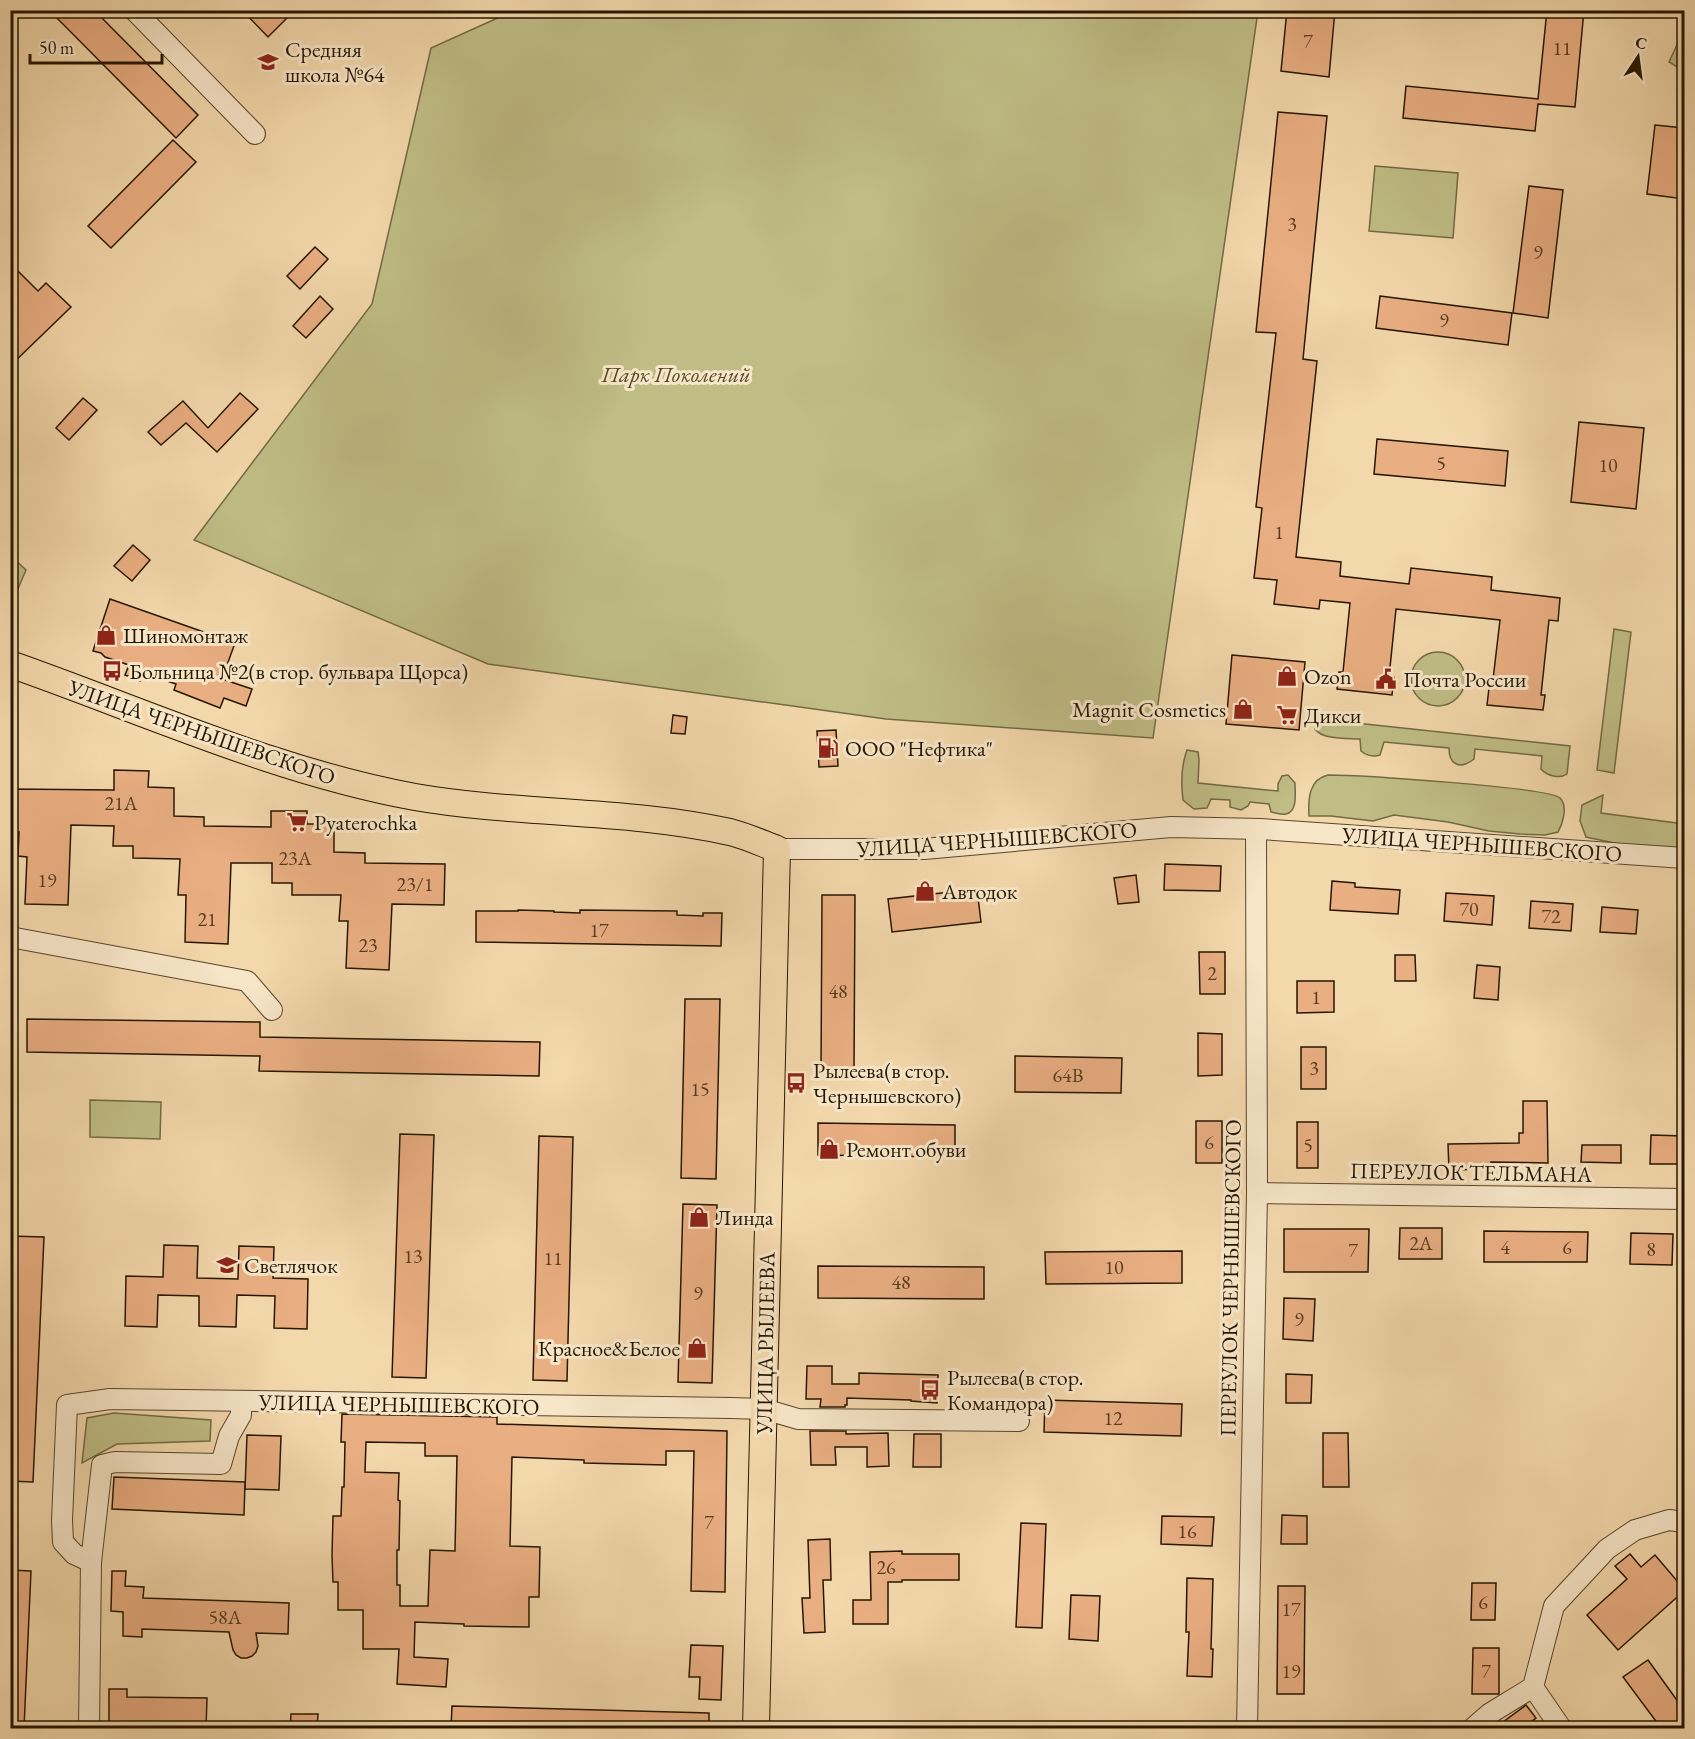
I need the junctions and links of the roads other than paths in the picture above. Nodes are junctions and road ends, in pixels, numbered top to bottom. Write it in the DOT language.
graph roads {
  1 [pos="134,10"];
  2 [pos="255,134"];
  3 [pos="10,664"];
  4 [pos="1256,829"];
  5 [pos="777,849"];
  6 [pos="1684,858"];
  7 [pos="10,937"];
  8 [pos="272,1010"];
  9 [pos="1257,1193"];
  10 [pos="1684,1199"];
  11 [pos="241,1401"];
  12 [pos="764,1409"];
  13 [pos="1019,1421"];
  14 [pos="1684,1522"];
  15 [pos="91,1562"];
  16 [pos="1533,1687"];
  17 [pos="89,1728"];
  18 [pos="756,1728"];
  19 [pos="1248,1728"];
  20 [pos="1473,1728"];
  21 [pos="1562,1728"];
  1 -- 2 [label="street"];
  3 -- 5 [label="main road, УЛИЦА ЧЕРНЫШЕВСКОГО"];
  4 -- 5 [label="street, УЛИЦА ЧЕРНЫШЕВСКОГО"];
  4 -- 6 [label="street, УЛИЦА ЧЕРНЫШЕВСКОГО"];
  4 -- 9 [label="street, ПЕРЕУЛОК ЧЕРНЫШЕВСКОГО"];
  5 -- 12 [label="main road, УЛИЦА РЫЛЕЕВА"];
  7 -- 8 [label="street"];
  9 -- 10 [label="street, ПЕРЕУЛОК ТЕЛЬМАНА"];
  9 -- 19 [label="street, ПЕРЕУЛОК ЧЕРНЫШЕВСКОГО"];
  11 -- 12 [label="street, УЛИЦА ЧЕРНЫШЕВСКОГО"];
  11 -- 15 [label="street"];
  11 -- 15 [label="street, УЛИЦА ЧЕРНЫШЕВСКОГО"];
  12 -- 13 [label="street, УЛИЦА ЧЕРНЫШЕВСКОГО"];
  12 -- 18 [label="main road, УЛИЦА РЫЛЕЕВА"];
  14 -- 16 [label="street"];
  15 -- 17 [label="street"];
  16 -- 20 [label="street"];
  16 -- 21 [label="street"];
}
